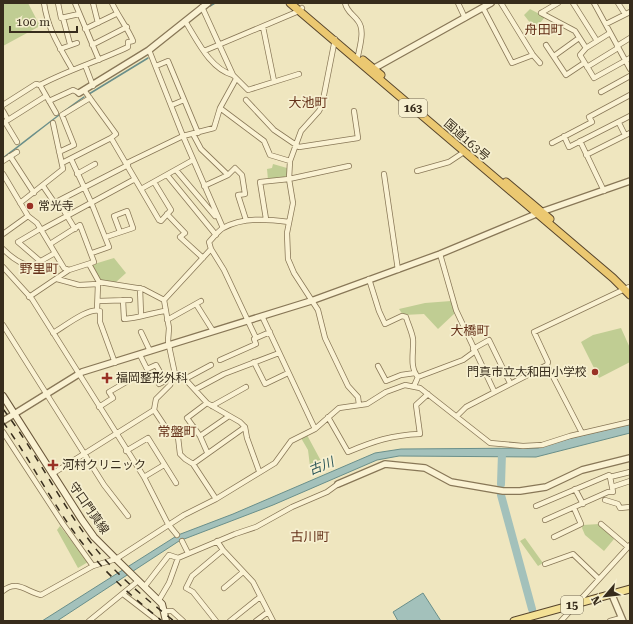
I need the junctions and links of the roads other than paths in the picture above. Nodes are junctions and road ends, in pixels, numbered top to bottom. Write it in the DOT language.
graph roads {
  1 [pos="44,3"];
  2 [pos="58,3"];
  3 [pos="75,3"];
  4 [pos="93,3"];
  5 [pos="112,3"];
  6 [pos="290,3"];
  7 [pos="344,3"];
  8 [pos="458,3"];
  9 [pos="491,3"];
  10 [pos="501,3"];
  11 [pos="558,3"];
  12 [pos="573,3"];
  13 [pos="594,3"];
  14 [pos="618,3"];
  15 [pos="205,4"];
  16 [pos="299,7"];
  17 [pos="483,8"];
  18 [pos="630,12"];
  19 [pos="79,14"];
  20 [pos="116,14"];
  21 [pos="625,14"];
  22 [pos="63,18"];
  23 [pos="465,18"];
  24 [pos="185,21"];
  25 [pos="98,23"];
  26 [pos="606,24"];
  27 [pos="127,27"];
  28 [pos="263,27"];
  29 [pos="85,29"];
  30 [pos="610,33"];
  31 [pos="579,38"];
  32 [pos="630,38"];
  33 [pos="334,39"];
  34 [pos="597,41"];
  35 [pos="77,43"];
  36 [pos="70,44"];
  37 [pos="92,45"];
  38 [pos="220,45"];
  39 [pos="546,45"];
  40 [pos="618,47"];
  41 [pos="60,48"];
  42 [pos="586,48"];
  43 [pos="149,50"];
  44 [pos="204,51"];
  45 [pos="533,55"];
  46 [pos="358,56"];
  47 [pos="554,56"];
  48 [pos="628,59"];
  49 [pos="99,60"];
  50 [pos="540,63"];
  51 [pos="586,65"];
  52 [pos="86,66"];
  53 [pos="156,66"];
  54 [pos="72,69"];
  55 [pos="371,69"];
  56 [pos="630,69"];
  57 [pos="300,74"];
  58 [pos="630,76"];
  59 [pos="235,77"];
  60 [pos="274,81"];
  61 [pos="40,85"];
  62 [pos="93,86"];
  63 [pos="81,92"];
  64 [pos="601,92"];
  65 [pos="630,95"];
  66 [pos="47,98"];
  67 [pos="90,98"];
  68 [pos="184,100"];
  69 [pos="246,100"];
  70 [pos="3,105"];
  71 [pos="172,105"];
  72 [pos="220,108"];
  73 [pos="354,110"];
  74 [pos="3,111"];
  75 [pos="56,113"];
  76 [pos="630,116"];
  77 [pos="6,122"];
  78 [pos="53,123"];
  79 [pos="619,123"];
  80 [pos="195,134"];
  81 [pos="628,134"];
  82 [pos="183,136"];
  83 [pos="564,136"];
  84 [pos="111,138"];
  85 [pos="580,141"];
  86 [pos="17,142"];
  87 [pos="552,143"];
  88 [pos="295,146"];
  89 [pos="16,152"];
  90 [pos="59,152"];
  91 [pos="464,152"];
  92 [pos="586,155"];
  93 [pos="10,156"];
  94 [pos="70,159"];
  95 [pos="193,160"];
  96 [pos="3,161"];
  97 [pos="290,161"];
  98 [pos="62,163"];
  99 [pos="95,164"];
  100 [pos="127,164"];
  101 [pos="349,166"];
  102 [pos="176,170"];
  103 [pos="416,171"];
  104 [pos="3,174"];
  105 [pos="77,174"];
  106 [pos="384,174"];
  107 [pos="167,175"];
  108 [pos="228,175"];
  109 [pos="135,179"];
  110 [pos="289,179"];
  111 [pos="630,181"];
  112 [pos="154,182"];
  113 [pos="43,186"];
  114 [pos="204,186"];
  115 [pos="84,188"];
  116 [pos="141,189"];
  117 [pos="604,191"];
  118 [pos="34,193"];
  119 [pos="58,201"];
  120 [pos="91,202"];
  121 [pos="20,203"];
  122 [pos="539,213"];
  123 [pos="168,214"];
  124 [pos="28,216"];
  125 [pos="66,216"];
  126 [pos="266,219"];
  127 [pos="218,220"];
  128 [pos="246,220"];
  129 [pos="289,222"];
  130 [pos="223,228"];
  131 [pos="40,229"];
  132 [pos="75,229"];
  133 [pos="120,232"];
  134 [pos="3,234"];
  135 [pos="216,235"];
  136 [pos="106,237"];
  137 [pos="50,244"];
  138 [pos="3,249"];
  139 [pos="211,249"];
  140 [pos="92,252"];
  141 [pos="55,253"];
  142 [pos="440,254"];
  143 [pos="203,258"];
  144 [pos="40,261"];
  145 [pos="89,264"];
  146 [pos="3,268"];
  147 [pos="69,270"];
  148 [pos="398,270"];
  149 [pos="56,279"];
  150 [pos="369,279"];
  151 [pos="99,283"];
  152 [pos="140,288"];
  153 [pos="629,290"];
  154 [pos="29,296"];
  155 [pos="123,300"];
  156 [pos="130,300"];
  157 [pos="164,300"];
  158 [pos="311,300"];
  159 [pos="98,301"];
  160 [pos="201,301"];
  161 [pos="196,304"];
  162 [pos="97,310"];
  163 [pos="165,311"];
  164 [pos="141,315"];
  165 [pos="262,316"];
  166 [pos="167,320"];
  167 [pos="248,320"];
  168 [pos="3,325"];
  169 [pos="213,331"];
  170 [pos="141,332"];
  171 [pos="270,332"];
  172 [pos="53,333"];
  173 [pos="256,338"];
  174 [pos="169,345"];
  175 [pos="474,351"];
  176 [pos="150,352"];
  177 [pos="279,353"];
  178 [pos="140,355"];
  179 [pos="220,360"];
  180 [pos="254,362"];
  181 [pos="115,363"];
  182 [pos="211,365"];
  183 [pos="547,365"];
  184 [pos="378,366"];
  185 [pos="288,373"];
  186 [pos="78,374"];
  187 [pos="175,374"];
  188 [pos="417,375"];
  189 [pos="185,379"];
  190 [pos="128,381"];
  191 [pos="510,383"];
  192 [pos="159,384"];
  193 [pos="414,386"];
  194 [pos="246,387"];
  195 [pos="196,390"];
  196 [pos="494,391"];
  197 [pos="47,394"];
  198 [pos="428,394"];
  199 [pos="3,396"];
  200 [pos="207,403"];
  201 [pos="359,405"];
  202 [pos="212,406"];
  203 [pos="99,407"];
  204 [pos="154,410"];
  205 [pos="14,415"];
  206 [pos="229,416"];
  207 [pos="457,416"];
  208 [pos="328,417"];
  209 [pos="3,422"];
  210 [pos="630,422"];
  211 [pos="194,427"];
  212 [pos="245,427"];
  213 [pos="315,429"];
  214 [pos="3,432"];
  215 [pos="582,432"];
  216 [pos="116,434"];
  217 [pos="200,436"];
  218 [pos="178,437"];
  219 [pos="126,451"];
  220 [pos="207,452"];
  221 [pos="84,454"];
  222 [pos="630,458"];
  223 [pos="193,464"];
  224 [pos="164,465"];
  225 [pos="259,472"];
  226 [pos="630,472"];
  227 [pos="52,474"];
  228 [pos="144,477"];
  229 [pos="610,477"];
  230 [pos="630,482"];
  231 [pos="176,484"];
  232 [pos="338,484"];
  233 [pos="612,487"];
  234 [pos="575,489"];
  235 [pos="216,499"];
  236 [pos="605,500"];
  237 [pos="583,504"];
  238 [pos="536,506"];
  239 [pos="630,507"];
  240 [pos="574,508"];
  241 [pos="128,516"];
  242 [pos="545,520"];
  243 [pos="168,524"];
  244 [pos="601,524"];
  245 [pos="177,535"];
  246 [pos="554,537"];
  247 [pos="182,541"];
  248 [pos="217,541"];
  249 [pos="629,546"];
  250 [pos="223,550"];
  251 [pos="188,554"];
  252 [pos="178,558"];
  253 [pos="116,559"];
  254 [pos="545,564"];
  255 [pos="93,566"];
  256 [pos="243,572"];
  257 [pos="599,579"];
  258 [pos="138,581"];
  259 [pos="145,586"];
  260 [pos="224,588"];
  261 [pos="630,589"];
  262 [pos="3,591"];
  263 [pos="123,594"];
  264 [pos="612,595"];
  265 [pos="260,597"];
  266 [pos="159,600"];
  267 [pos="577,604"];
  268 [pos="165,611"];
  269 [pos="268,612"];
  270 [pos="537,618"];
  271 [pos="622,619"];
  272 [pos="89,621"];
  273 [pos="158,621"];
  274 [pos="166,621"];
  275 [pos="183,621"];
  276 [pos="216,621"];
  277 [pos="230,621"];
  278 [pos="256,621"];
  279 [pos="273,621"];
  280 [pos="514,621"];
  281 [pos="561,621"];
  282 [pos="610,621"];
  1 -- 41 [label="street"];
  2 -- 22 [label="street"];
  3 -- 19 [label="street"];
  4 -- 25 [label="street"];
  5 -- 20 [label="street"];
  6 -- 16 [label="highway, 国道163号 / 163"];
  7 -- 46 [label="street"];
  8 -- 23 [label="street"];
  9 -- 17 [label="street"];
  10 -- 45 [label="street"];
  11 -- 31 [label="street"];
  12 -- 34 [label="street"];
  13 -- 26 [label="street"];
  14 -- 21 [label="street"];
  15 -- 24 [label="street"];
  15 -- 38 [label="street"];
  16 -- 28 [label="street"];
  16 -- 33 [label="highway, 国道163号 / 163"];
  17 -- 23 [label="street"];
  17 -- 45 [label="street"];
  18 -- 21 [label="street"];
  19 -- 22 [label="street"];
  19 -- 29 [label="street"];
  20 -- 25 [label="street"];
  20 -- 27 [label="street"];
  21 -- 26 [label="street"];
  22 -- 36 [label="street"];
  23 -- 55 [label="street"];
  24 -- 43 [label="street"];
  24 -- 44 [label="street"];
  25 -- 29 [label="street"];
  26 -- 30 [label="street"];
  27 -- 37 [label="street"];
  27 -- 49 [label="street"];
  28 -- 38 [label="street"];
  28 -- 60 [label="street"];
  29 -- 37 [label="street"];
  30 -- 34 [label="street"];
  30 -- 40 [label="street"];
  31 -- 42 [label="street"];
  31 -- 47 [label="street"];
  32 -- 40 [label="street"];
  33 -- 46 [label="highway, 国道163号 / 163"];
  33 -- 55 [label="highway, 国道163号 / 163"];
  33 -- 88 [label="street"];
  34 -- 42 [label="street"];
  35 -- 36 [label="street"];
  36 -- 41 [label="street"];
  37 -- 49 [label="street"];
  38 -- 44 [label="street"];
  38 -- 59 [label="street"];
  39 -- 47 [label="street"];
  40 -- 48 [label="street"];
  40 -- 51 [label="street"];
  41 -- 54 [label="street"];
  42 -- 51 [label="street"];
  43 -- 53 [label="street"];
  43 -- 62 [label="street"];
  44 -- 59 [label="street"];
  45 -- 50 [label="street"];
  46 -- 55 [label="highway, 国道163号 / 163"];
  47 -- 51 [label="street"];
  48 -- 51 [label="street"];
  48 -- 56 [label="street"];
  49 -- 52 [label="street"];
  52 -- 54 [label="street"];
  52 -- 62 [label="street"];
  53 -- 68 [label="street"];
  53 -- 71 [label="street"];
  54 -- 61 [label="street"];
  55 -- 91 [label="highway, 国道163号 / 163"];
  55 -- 122 [label="highway, 国道163号 / 163"];
  57 -- 60 [label="street"];
  58 -- 64 [label="street"];
  59 -- 60 [label="street"];
  59 -- 72 [label="street"];
  61 -- 66 [label="street"];
  61 -- 70 [label="street"];
  62 -- 63 [label="street"];
  63 -- 66 [label="street"];
  63 -- 67 [label="street"];
  65 -- 83 [label="street"];
  66 -- 75 [label="street"];
  66 -- 77 [label="street"];
  67 -- 84 [label="street"];
  67 -- 90 [label="street"];
  68 -- 71 [label="street"];
  68 -- 80 [label="street"];
  69 -- 88 [label="street"];
  71 -- 82 [label="street"];
  72 -- 80 [label="street"];
  72 -- 97 [label="street"];
  73 -- 88 [label="street"];
  74 -- 77 [label="street"];
  76 -- 79 [label="street"];
  77 -- 86 [label="street"];
  78 -- 90 [label="street"];
  79 -- 81 [label="street"];
  79 -- 85 [label="street"];
  80 -- 82 [label="street"];
  80 -- 108 [label="street"];
  81 -- 92 [label="street"];
  82 -- 95 [label="street"];
  82 -- 100 [label="street"];
  83 -- 85 [label="street"];
  83 -- 87 [label="street"];
  84 -- 94 [label="street"];
  84 -- 100 [label="street"];
  85 -- 92 [label="street"];
  88 -- 97 [label="street"];
  89 -- 93 [label="street"];
  90 -- 98 [label="street"];
  91 -- 103 [label="street"];
  91 -- 122 [label="highway, 国道163号 / 163"];
  92 -- 117 [label="street"];
  93 -- 96 [label="street"];
  93 -- 118 [label="street"];
  94 -- 98 [label="street"];
  94 -- 105 [label="street"];
  95 -- 102 [label="street"];
  95 -- 114 [label="street"];
  97 -- 110 [label="street"];
  98 -- 113 [label="street"];
  99 -- 105 [label="street"];
  100 -- 109 [label="street"];
  100 -- 115 [label="street"];
  101 -- 110 [label="street"];
  102 -- 107 [label="street"];
  102 -- 127 [label="street"];
  104 -- 121 [label="street"];
  105 -- 115 [label="street"];
  106 -- 148 [label="street"];
  107 -- 112 [label="street"];
  107 -- 135 [label="street"];
  108 -- 114 [label="street"];
  108 -- 128 [label="street"];
  109 -- 116 [label="street"];
  109 -- 120 [label="street"];
  110 -- 126 [label="street"];
  110 -- 129 [label="street"];
  111 -- 117 [label="street"];
  112 -- 116 [label="street"];
  112 -- 123 [label="street"];
  113 -- 118 [label="street"];
  113 -- 119 [label="street"];
  114 -- 127 [label="street"];
  115 -- 119 [label="street"];
  115 -- 120 [label="street"];
  116 -- 123 [label="street"];
  117 -- 122 [label="street"];
  118 -- 121 [label="street"];
  119 -- 125 [label="street"];
  120 -- 125 [label="street"];
  120 -- 136 [label="street"];
  121 -- 124 [label="street"];
  122 -- 142 [label="street"];
  122 -- 153 [label="highway, 国道163号 / 163"];
  123 -- 143 [label="street"];
  124 -- 131 [label="street"];
  124 -- 134 [label="street"];
  125 -- 131 [label="street"];
  125 -- 132 [label="street"];
  126 -- 128 [label="street"];
  126 -- 129 [label="street"];
  127 -- 130 [label="street"];
  128 -- 130 [label="street"];
  129 -- 158 [label="street"];
  130 -- 135 [label="street"];
  131 -- 137 [label="street"];
  131 -- 144 [label="street"];
  132 -- 137 [label="street"];
  132 -- 140 [label="street"];
  133 -- 133 [label="street"];
  133 -- 136 [label="street"];
  135 -- 139 [label="street"];
  136 -- 140 [label="street"];
  137 -- 141 [label="street"];
  138 -- 144 [label="street"];
  139 -- 143 [label="street"];
  139 -- 167 [label="street"];
  140 -- 145 [label="street"];
  141 -- 144 [label="street"];
  141 -- 147 [label="street"];
  142 -- 148 [label="street"];
  142 -- 175 [label="street"];
  143 -- 157 [label="street"];
  145 -- 147 [label="street"];
  145 -- 151 [label="street"];
  146 -- 154 [label="street"];
  147 -- 149 [label="street"];
  148 -- 150 [label="street"];
  149 -- 151 [label="street"];
  149 -- 154 [label="street"];
  150 -- 158 [label="street"];
  150 -- 188 [label="street"];
  151 -- 152 [label="street"];
  151 -- 159 [label="street"];
  152 -- 157 [label="street"];
  152 -- 164 [label="street"];
  153 -- 183 [label="street"];
  154 -- 172 [label="street"];
  155 -- 156 [label="street"];
  155 -- 159 [label="street"];
  155 -- 164 [label="street"];
  157 -- 163 [label="street"];
  158 -- 165 [label="street"];
  158 -- 201 [label="street"];
  159 -- 162 [label="street"];
  160 -- 161 [label="street"];
  161 -- 166 [label="street"];
  161 -- 169 [label="street"];
  162 -- 172 [label="street"];
  162 -- 181 [label="street"];
  163 -- 164 [label="street"];
  163 -- 166 [label="street"];
  165 -- 167 [label="street"];
  165 -- 171 [label="street"];
  166 -- 174 [label="street"];
  167 -- 169 [label="street"];
  167 -- 173 [label="street"];
  168 -- 197 [label="street"];
  169 -- 174 [label="street"];
  170 -- 176 [label="street"];
  171 -- 173 [label="street"];
  171 -- 177 [label="street"];
  172 -- 186 [label="street"];
  173 -- 179 [label="street"];
  174 -- 176 [label="street"];
  174 -- 187 [label="street"];
  175 -- 188 [label="street"];
  175 -- 191 [label="street"];
  175 -- 196 [label="street"];
  176 -- 178 [label="street"];
  177 -- 180 [label="street"];
  177 -- 185 [label="street"];
  178 -- 181 [label="street"];
  178 -- 192 [label="street"];
  180 -- 185 [label="street"];
  180 -- 195 [label="street"];
  181 -- 186 [label="street"];
  182 -- 189 [label="street"];
  183 -- 191 [label="street"];
  183 -- 215 [label="street"];
  184 -- 188 [label="street"];
  185 -- 213 [label="street"];
  186 -- 197 [label="street"];
  186 -- 203 [label="street"];
  187 -- 189 [label="street"];
  187 -- 204 [label="street"];
  188 -- 193 [label="street"];
  189 -- 195 [label="street"];
  190 -- 203 [label="street"];
  191 -- 196 [label="street"];
  193 -- 198 [label="street"];
  193 -- 201 [label="street"];
  194 -- 202 [label="street"];
  195 -- 200 [label="street"];
  196 -- 207 [label="street"];
  197 -- 205 [label="street"];
  197 -- 221 [label="street"];
  198 -- 207 [label="street"];
  198 -- 208 [label="street"];
  199 -- 205 [label="main road, 守口門真線"];
  200 -- 202 [label="street"];
  200 -- 211 [label="street"];
  201 -- 208 [label="street"];
  202 -- 206 [label="street"];
  203 -- 216 [label="street"];
  204 -- 216 [label="street"];
  204 -- 218 [label="street"];
  205 -- 209 [label="street"];
  205 -- 227 [label="main road, 守口門真線"];
  206 -- 212 [label="street"];
  206 -- 217 [label="street"];
  207 -- 215 [label="street"];
  208 -- 213 [label="street"];
  210 -- 215 [label="street"];
  211 -- 217 [label="street"];
  211 -- 218 [label="street"];
  212 -- 220 [label="street"];
  212 -- 225 [label="street"];
  213 -- 225 [label="street"];
  214 -- 255 [label="street"];
  216 -- 219 [label="street"];
  216 -- 221 [label="street"];
  217 -- 220 [label="street"];
  218 -- 223 [label="street"];
  219 -- 224 [label="street"];
  219 -- 228 [label="street"];
  220 -- 223 [label="street"];
  221 -- 227 [label="street"];
  221 -- 241 [label="street"];
  222 -- 232 [label="street"];
  223 -- 235 [label="street"];
  224 -- 228 [label="street"];
  224 -- 231 [label="street"];
  225 -- 235 [label="street"];
  226 -- 229 [label="street"];
  227 -- 253 [label="main road, 守口門真線"];
  228 -- 243 [label="street"];
  229 -- 233 [label="street"];
  229 -- 234 [label="street"];
  230 -- 233 [label="street"];
  232 -- 248 [label="street"];
  233 -- 237 [label="street"];
  234 -- 237 [label="street"];
  234 -- 238 [label="street"];
  235 -- 243 [label="street"];
  236 -- 239 [label="street"];
  237 -- 240 [label="street"];
  240 -- 242 [label="street"];
  240 -- 246 [label="street"];
  243 -- 245 [label="street"];
  243 -- 253 [label="street"];
  244 -- 249 [label="street"];
  247 -- 251 [label="street"];
  248 -- 250 [label="street"];
  248 -- 251 [label="street"];
  249 -- 257 [label="street"];
  250 -- 256 [label="street"];
  250 -- 276 [label="street"];
  251 -- 252 [label="street"];
  252 -- 259 [label="street"];
  252 -- 266 [label="street"];
  253 -- 255 [label="street"];
  253 -- 258 [label="main road, 守口門真線"];
  254 -- 257 [label="street"];
  255 -- 262 [label="street"];
  256 -- 260 [label="street"];
  256 -- 265 [label="street"];
  257 -- 267 [label="street"];
  258 -- 259 [label="main road, 守口門真線"];
  258 -- 263 [label="street"];
  259 -- 266 [label="main road, 守口門真線"];
  261 -- 264 [label="main road, 15"];
  263 -- 272 [label="street"];
  263 -- 273 [label="street"];
  264 -- 267 [label="main road, 15"];
  264 -- 271 [label="street"];
  265 -- 269 [label="street"];
  265 -- 277 [label="street"];
  266 -- 268 [label="main road, 守口門真線"];
  267 -- 270 [label="main road, 15"];
  267 -- 281 [label="street"];
  268 -- 274 [label="main road, 守口門真線"];
  268 -- 275 [label="street"];
  269 -- 278 [label="street"];
  269 -- 279 [label="street"];
  270 -- 280 [label="main road, 15"];
  271 -- 282 [label="street"];
}
